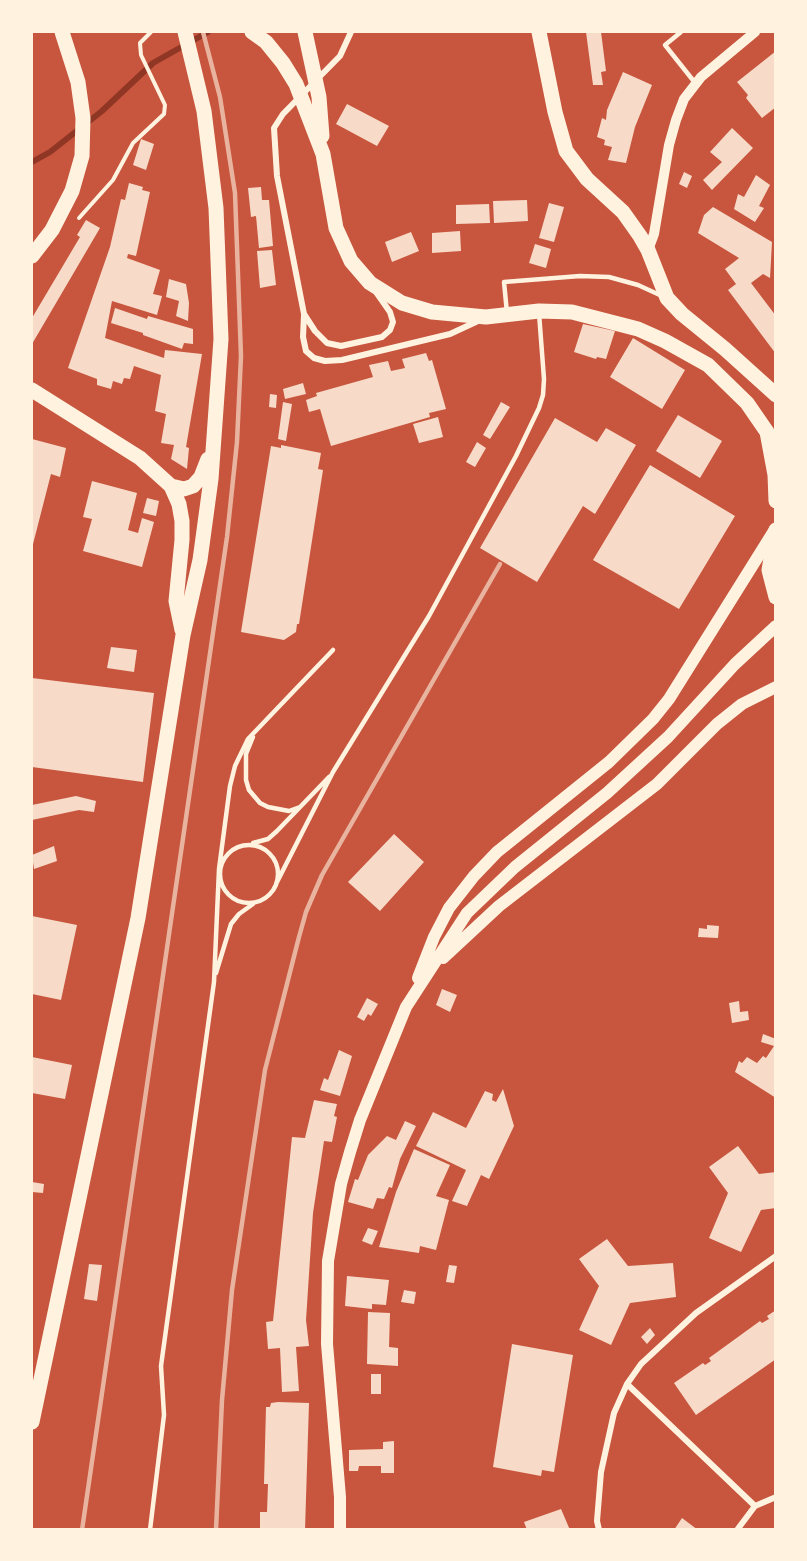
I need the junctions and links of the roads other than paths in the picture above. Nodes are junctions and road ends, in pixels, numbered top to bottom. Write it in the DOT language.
graph roads {
  1 [pos="62,32"];
  2 [pos="185,32"];
  3 [pos="252,32"];
  4 [pos="305,32"];
  5 [pos="351,32"];
  6 [pos="539,32"];
  7 [pos="681,32"];
  8 [pos="754,32"];
  9 [pos="696,84"];
  10 [pos="323,154"];
  11 [pos="648,250"];
  12 [pos="32,256"];
  13 [pos="370,283"];
  14 [pos="667,298"];
  15 [pos="539,311"];
  16 [pos="304,314"];
  17 [pos="507,314"];
  18 [pos="486,317"];
  19 [pos="32,390"];
  20 [pos="776,395"];
  21 [pos="214,445"];
  22 [pos="171,486"];
  23 [pos="776,501"];
  24 [pos="776,529"];
  25 [pos="776,597"];
  26 [pos="776,626"];
  27 [pos="183,635"];
  28 [pos="333,650"];
  29 [pos="776,687"];
  30 [pos="262,724"];
  31 [pos="333,772"];
  32 [pos="300,807"];
  33 [pos="246,844"];
  34 [pos="219,869"];
  35 [pos="276,884"];
  36 [pos="256,903"];
  37 [pos="425,976"];
  38 [pos="214,981"];
  39 [pos="406,1007"];
  40 [pos="776,1256"];
  41 [pos="627,1384"];
  42 [pos="32,1422"];
  43 [pos="776,1497"];
  44 [pos="755,1506"];
  45 [pos="341,1510"];
  46 [pos="150,1530"];
  47 [pos="340,1530"];
  48 [pos="346,1530"];
  49 [pos="599,1530"];
  50 [pos="737,1530"];
  1 -- 12 [label="main road"];
  2 -- 21 [label="main road"];
  3 -- 10 [label="main road"];
  4 -- 10 [label="main road"];
  5 -- 16 [label="street"];
  6 -- 11 [label="main road"];
  7 -- 9 [label="lane"];
  8 -- 9 [label="street"];
  9 -- 11 [label="street"];
  10 -- 13 [label="main road"];
  11 -- 14 [label="main road"];
  13 -- 16 [label="street"];
  13 -- 18 [label="main road"];
  14 -- 17 [label="lane"];
  14 -- 20 [label="main road"];
  15 -- 17 [label="main road"];
  15 -- 23 [label="main road"];
  15 -- 31 [label="lane"];
  16 -- 18 [label="street"];
  17 -- 18 [label="main road"];
  19 -- 22 [label="main road"];
  21 -- 22 [label="main road"];
  21 -- 27 [label="main road"];
  22 -- 27 [label="main road"];
  24 -- 25 [label="main road"];
  24 -- 39 [label="main road"];
  26 -- 37 [label="main road"];
  27 -- 42 [label="main road"];
  28 -- 30 [label="lane"];
  29 -- 37 [label="main road"];
  30 -- 32 [label="lane"];
  30 -- 34 [label="lane"];
  31 -- 32 [label="lane"];
  31 -- 35 [label="lane"];
  32 -- 33 [label="lane"];
  33 -- 34 [label="lane"];
  33 -- 35 [label="lane"];
  34 -- 36 [label="lane"];
  34 -- 38 [label="lane"];
  35 -- 36 [label="lane"];
  36 -- 38 [label="lane"];
  37 -- 39 [label="main road"];
  38 -- 46 [label="lane"];
  39 -- 45 [label="main road"];
  40 -- 41 [label="street"];
  41 -- 44 [label="street"];
  41 -- 49 [label="street"];
  43 -- 44 [label="street"];
  44 -- 50 [label="street"];
  45 -- 47 [label="main road"];
  45 -- 48 [label="main road"];
}
